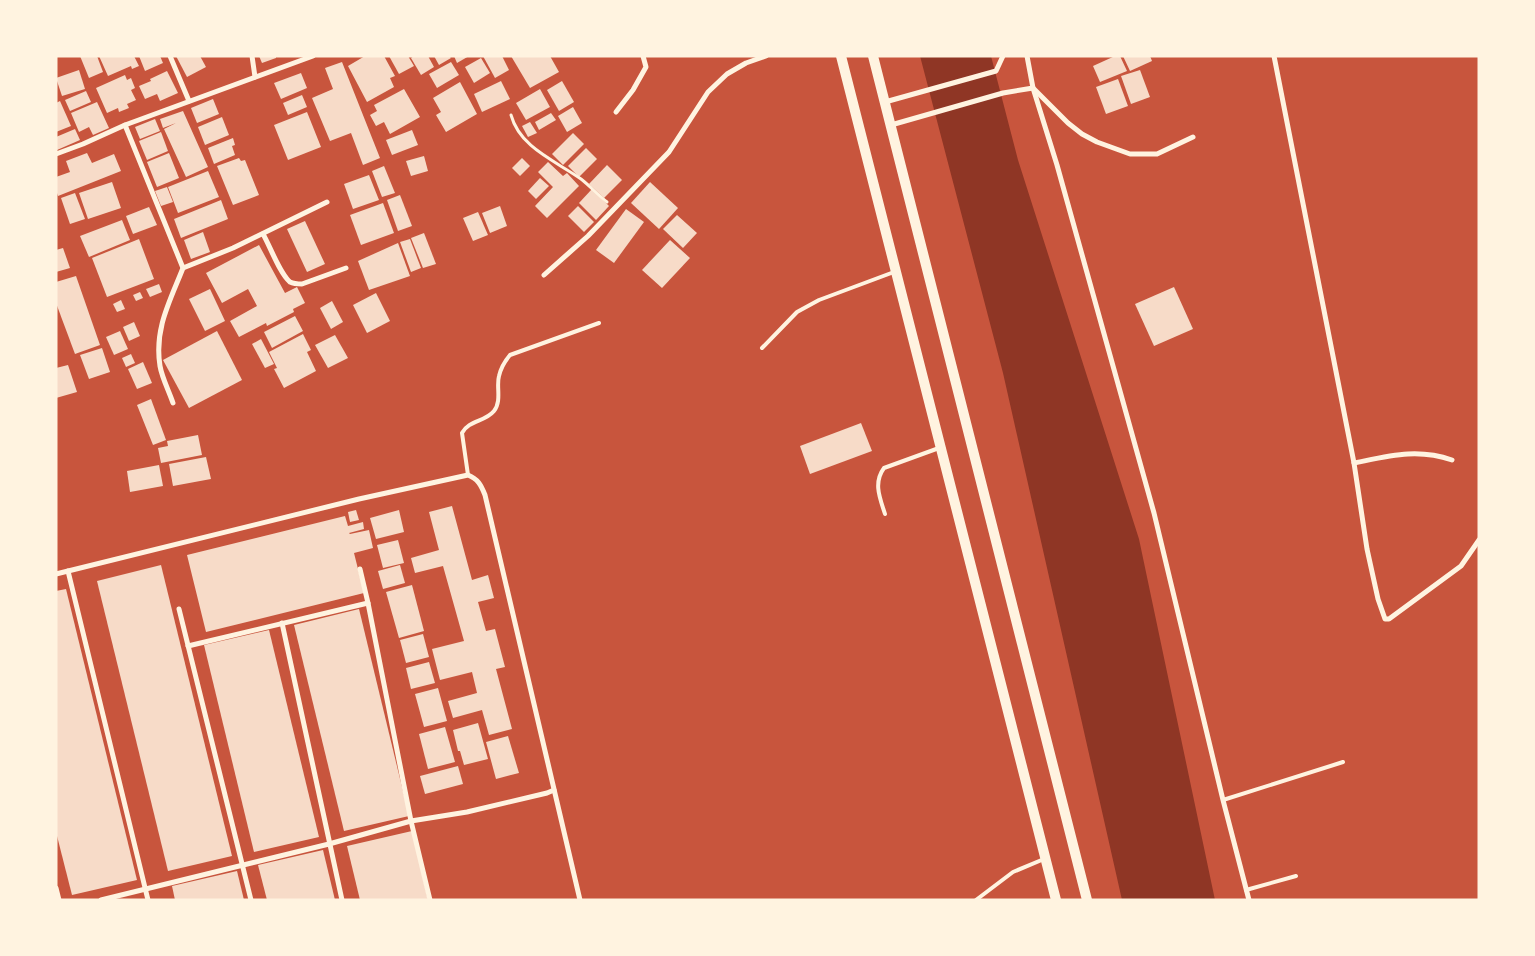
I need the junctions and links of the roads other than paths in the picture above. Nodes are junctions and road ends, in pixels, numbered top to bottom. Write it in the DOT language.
graph roads {
  1 [pos="170,56"];
  2 [pos="252,56"];
  3 [pos="313,56"];
  4 [pos="642,56"];
  5 [pos="766,56"];
  6 [pos="841,56"];
  7 [pos="873,56"];
  8 [pos="1003,56"];
  9 [pos="1027,56"];
  10 [pos="1274,56"];
  11 [pos="255,77"];
  12 [pos="1033,88"];
  13 [pos="189,101"];
  14 [pos="885,103"];
  15 [pos="616,112"];
  16 [pos="125,125"];
  17 [pos="891,125"];
  18 [pos="1193,137"];
  19 [pos="56,154"];
  20 [pos="327,202"];
  21 [pos="264,234"];
  22 [pos="183,268"];
  23 [pos="346,268"];
  24 [pos="896,271"];
  25 [pos="544,275"];
  26 [pos="599,323"];
  27 [pos="762,348"];
  28 [pos="173,403"];
  29 [pos="940,447"];
  30 [pos="1452,460"];
  31 [pos="1354,462"];
  32 [pos="468,475"];
  33 [pos="885,514"];
  34 [pos="1479,540"];
  35 [pos="360,569"];
  36 [pos="68,571"];
  37 [pos="56,574"];
  38 [pos="368,603"];
  39 [pos="179,609"];
  40 [pos="282,624"];
  41 [pos="188,646"];
  42 [pos="1343,762"];
  43 [pos="554,790"];
  44 [pos="1223,800"];
  45 [pos="411,821"];
  46 [pos="329,844"];
  47 [pos="1046,858"];
  48 [pos="243,866"];
  49 [pos="1296,876"];
  50 [pos="56,888"];
  51 [pos="145,889"];
  52 [pos="1246,890"];
  53 [pos="59,900"];
  54 [pos="101,900"];
  55 [pos="148,900"];
  56 [pos="251,900"];
  57 [pos="342,900"];
  58 [pos="430,900"];
  59 [pos="580,900"];
  60 [pos="976,900"];
  61 [pos="1056,900"];
  62 [pos="1087,900"];
  63 [pos="1249,900"];
  1 -- 13 [label="street"];
  2 -- 11 [label="street"];
  3 -- 11 [label="street"];
  4 -- 15 [label="street"];
  5 -- 25 [label="street"];
  6 -- 24 [label="main road"];
  7 -- 14 [label="main road"];
  8 -- 14 [label="street"];
  9 -- 12 [label="street"];
  10 -- 31 [label="street"];
  11 -- 13 [label="street"];
  12 -- 17 [label="street"];
  12 -- 18 [label="street"];
  12 -- 44 [label="street"];
  13 -- 16 [label="street"];
  14 -- 17 [label="main road"];
  16 -- 19 [label="street"];
  16 -- 22 [label="street"];
  17 -- 62 [label="main road"];
  20 -- 21 [label="street"];
  21 -- 22 [label="street"];
  21 -- 23 [label="street"];
  22 -- 28 [label="street"];
  24 -- 27 [label="lane"];
  24 -- 29 [label="main road"];
  26 -- 32 [label="lane"];
  29 -- 33 [label="lane"];
  29 -- 47 [label="main road"];
  30 -- 31 [label="street"];
  31 -- 34 [label="street"];
  32 -- 36 [label="street"];
  32 -- 43 [label="street"];
  35 -- 38 [label="street"];
  36 -- 37 [label="street"];
  36 -- 51 [label="street"];
  38 -- 40 [label="street"];
  38 -- 45 [label="street"];
  39 -- 41 [label="street"];
  40 -- 41 [label="street"];
  40 -- 46 [label="street"];
  41 -- 48 [label="street"];
  42 -- 44 [label="lane"];
  43 -- 45 [label="street"];
  43 -- 59 [label="street"];
  44 -- 52 [label="street"];
  45 -- 46 [label="street"];
  45 -- 58 [label="street"];
  46 -- 48 [label="street"];
  46 -- 57 [label="street"];
  47 -- 60 [label="lane"];
  47 -- 61 [label="main road"];
  48 -- 51 [label="street"];
  48 -- 56 [label="street"];
  49 -- 52 [label="lane"];
  50 -- 53 [label="street"];
  51 -- 54 [label="street"];
  51 -- 55 [label="street"];
  52 -- 63 [label="street"];
}
